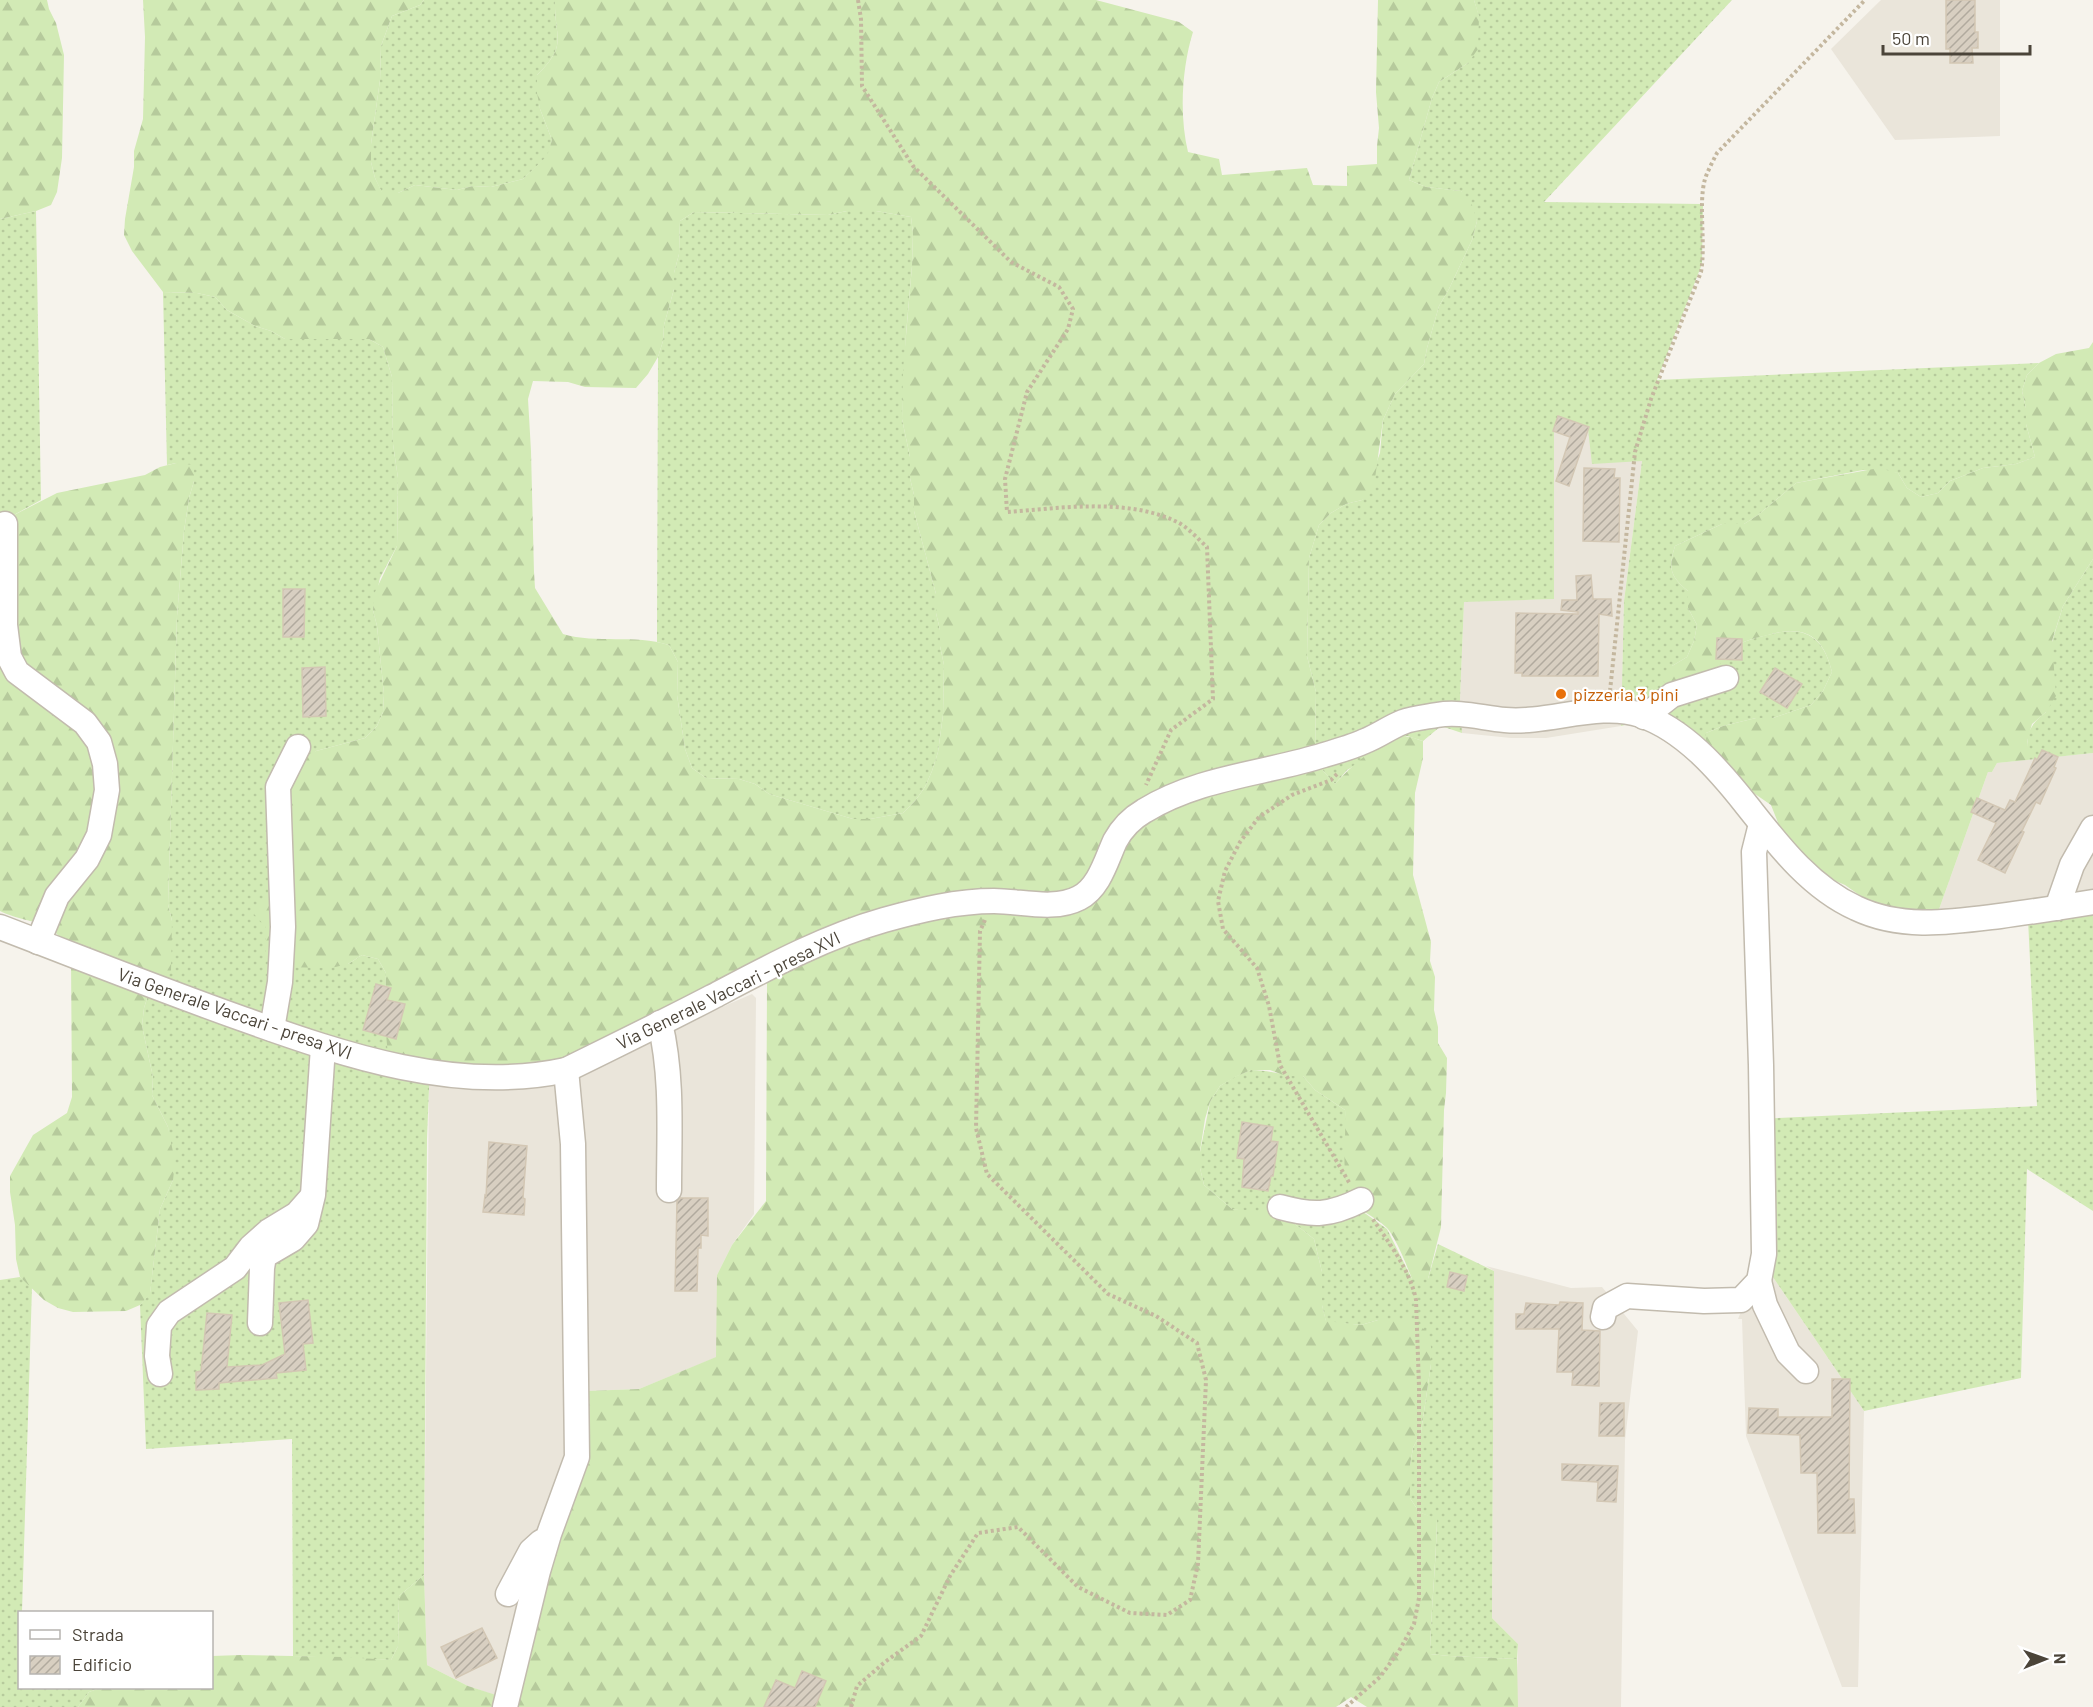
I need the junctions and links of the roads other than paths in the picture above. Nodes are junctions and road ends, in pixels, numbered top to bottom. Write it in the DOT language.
graph roads {
  1 [pos="5,524"];
  2 [pos="1726,678"];
  3 [pos="1644,717"];
  4 [pos="298,747"];
  5 [pos="1761,824"];
  6 [pos="2093,828"];
  7 [pos="2093,902"];
  8 [pos="2057,908"];
  9 [pos="0,927"];
  10 [pos="38,942"];
  11 [pos="660,1023"];
  12 [pos="272,1029"];
  13 [pos="323,1047"];
  14 [pos="566,1070"];
  15 [pos="669,1190"];
  16 [pos="313,1195"];
  17 [pos="1360,1200"];
  18 [pos="1280,1207"];
  19 [pos="1759,1281"];
  20 [pos="1603,1317"];
  21 [pos="260,1323"];
  22 [pos="1806,1371"];
  23 [pos="160,1374"];
  24 [pos="549,1534"];
  25 [pos="508,1594"];
  26 [pos="506,1707"];
  1 -- 10 [label="street"];
  2 -- 3 [label="street"];
  3 -- 5 [label="street, Via Generale Vaccari - presa XVI"];
  3 -- 11 [label="street, Via Generale Vaccari - presa XVI"];
  4 -- 12 [label="street"];
  5 -- 8 [label="street, Via Generale Vaccari - presa XVI"];
  5 -- 19 [label="street"];
  6 -- 8 [label="street"];
  7 -- 8 [label="street, Via Generale Vaccari - presa XVI"];
  9 -- 10 [label="street, Via Generale Vaccari - presa XVI"];
  10 -- 12 [label="street, Via Generale Vaccari - presa XVI"];
  11 -- 14 [label="street, Via Generale Vaccari - presa XVI"];
  11 -- 15 [label="street"];
  12 -- 13 [label="street, Via Generale Vaccari - presa XVI"];
  13 -- 14 [label="street, Via Generale Vaccari - presa XVI"];
  13 -- 16 [label="street"];
  14 -- 24 [label="street"];
  16 -- 21 [label="street"];
  16 -- 23 [label="street"];
  17 -- 18 [label="street"];
  19 -- 20 [label="street"];
  19 -- 22 [label="street"];
  24 -- 25 [label="street"];
  24 -- 26 [label="street"];
}
